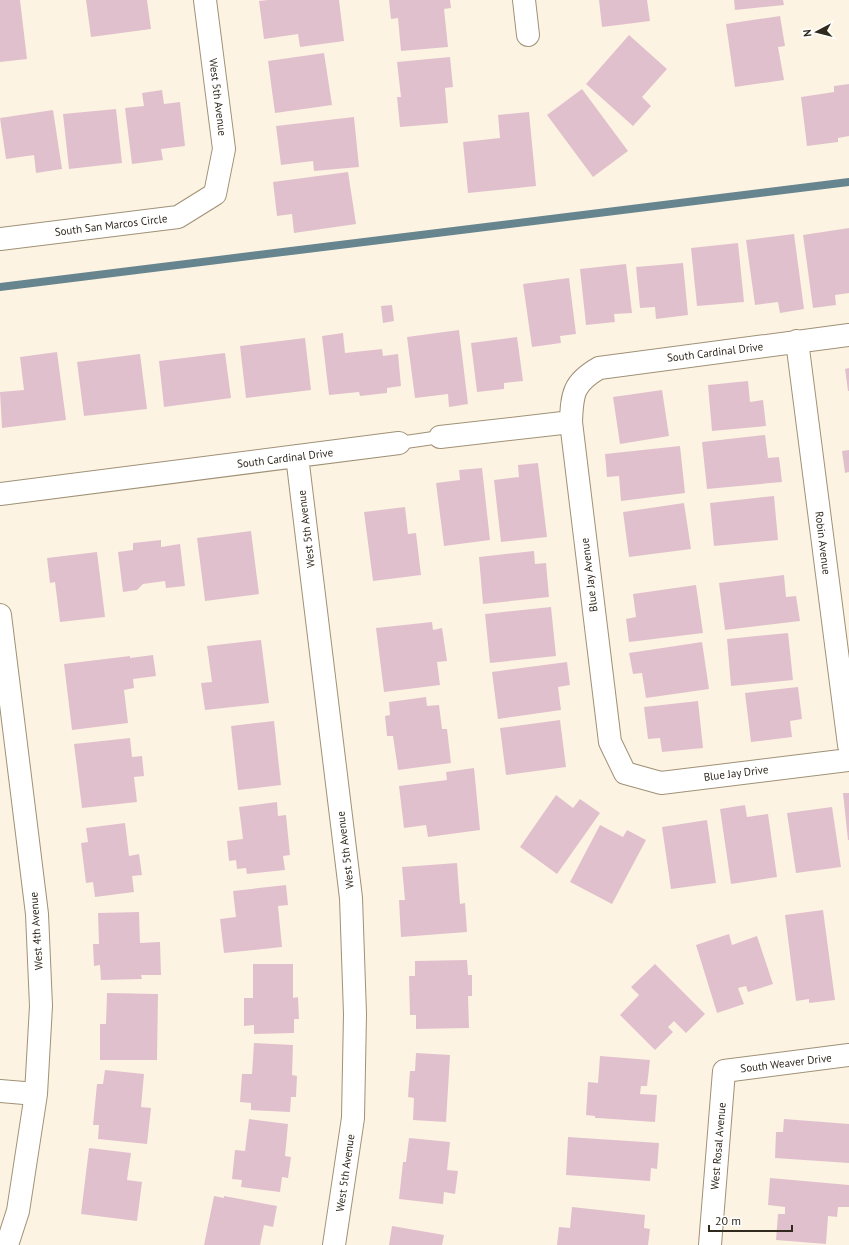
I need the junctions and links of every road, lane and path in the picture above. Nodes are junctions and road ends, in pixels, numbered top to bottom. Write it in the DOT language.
graph roads {
  1 [pos="206,0"];
  2 [pos="524,0"];
  3 [pos="528,35"];
  4 [pos="215,194"];
  5 [pos="0,239"];
  6 [pos="849,335"];
  7 [pos="797,341"];
  8 [pos="584,377"];
  9 [pos="571,422"];
  10 [pos="440,437"];
  11 [pos="399,443"];
  12 [pos="297,456"];
  13 [pos="0,494"];
  14 [pos="0,615"];
  15 [pos="849,745"];
  16 [pos="849,760"];
  17 [pos="625,773"];
  18 [pos="849,1055"];
  19 [pos="724,1071"];
  20 [pos="0,1091"];
  21 [pos="36,1094"];
  22 [pos="8,1245"];
  23 [pos="334,1245"];
  24 [pos="710,1245"];
  1 -- 4 [label="street, West 5th Avenue"];
  2 -- 3 [label="street"];
  4 -- 5 [label="street, South San Marcos Circle"];
  6 -- 7 [label="street, South Cardinal Drive"];
  7 -- 8 [label="street, South Cardinal Drive"];
  7 -- 15 [label="street, Robin Avenue"];
  8 -- 9 [label="street, Blue Jay Avenue"];
  9 -- 10 [label="street, South Cardinal Drive"];
  9 -- 17 [label="street, Blue Jay Avenue"];
  10 -- 11 [label="lane, South Cardinal Drive"];
  11 -- 12 [label="street, South Cardinal Drive"];
  12 -- 13 [label="street, South Cardinal Drive"];
  12 -- 23 [label="street, West 5th Avenue"];
  14 -- 21 [label="street, West 4th Avenue"];
  16 -- 17 [label="street, Blue Jay Drive"];
  18 -- 19 [label="street, South Weaver Drive"];
  19 -- 24 [label="street, West Rosal Avenue"];
  20 -- 21 [label="street"];
  21 -- 22 [label="street, West 4th Avenue"];
}
